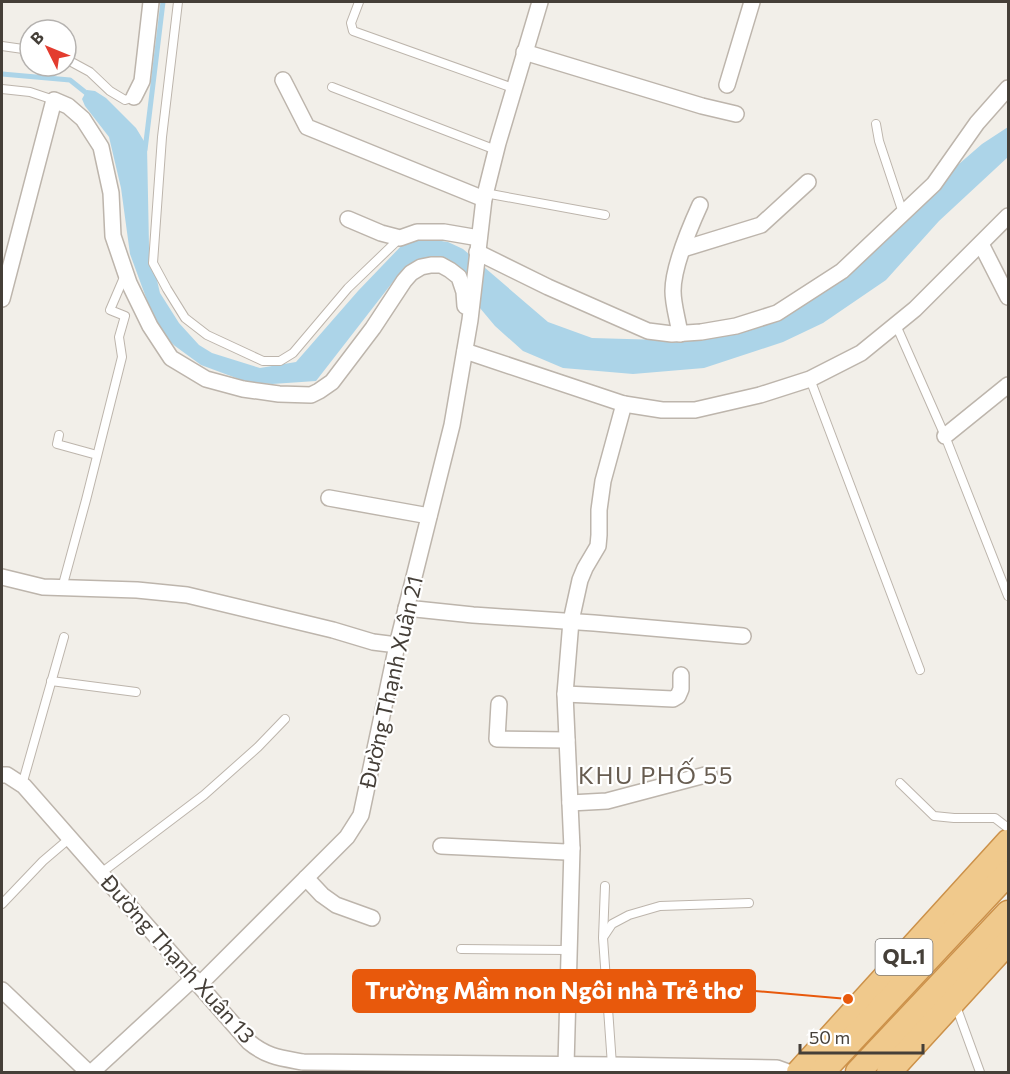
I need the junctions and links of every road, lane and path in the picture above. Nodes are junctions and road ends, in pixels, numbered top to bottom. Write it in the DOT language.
graph roads {
  1 [pos="151,2"];
  2 [pos="178,2"];
  3 [pos="359,2"];
  4 [pos="540,2"];
  5 [pos="752,2"];
  6 [pos="2,46"];
  7 [pos="18,48"];
  8 [pos="524,52"];
  9 [pos="78,66"];
  10 [pos="283,80"];
  11 [pos="727,85"];
  12 [pos="332,87"];
  13 [pos="513,88"];
  14 [pos="1008,88"];
  15 [pos="2,89"];
  16 [pos="134,97"];
  17 [pos="54,100"];
  18 [pos="736,114"];
  19 [pos="876,124"];
  20 [pos="496,150"];
  21 [pos="808,182"];
  22 [pos="485,196"];
  23 [pos="700,205"];
  24 [pos="903,213"];
  25 [pos="605,215"];
  26 [pos="1008,216"];
  27 [pos="348,219"];
  28 [pos="400,238"];
  29 [pos="981,244"];
  30 [pos="478,249"];
  31 [pos="683,249"];
  32 [pos="126,274"];
  33 [pos="1008,297"];
  34 [pos="2,299"];
  35 [pos="470,324"];
  36 [pos="896,325"];
  37 [pos="680,334"];
  38 [pos="465,351"];
  39 [pos="810,379"];
  40 [pos="1008,385"];
  41 [pos="624,404"];
  42 [pos="59,435"];
  43 [pos="945,436"];
  44 [pos="97,455"];
  45 [pos="329,498"];
  46 [pos="429,516"];
  47 [pos="2,577"];
  48 [pos="62,588"];
  49 [pos="1008,596"];
  50 [pos="406,608"];
  51 [pos="571,621"];
  52 [pos="743,636"];
  53 [pos="63,637"];
  54 [pos="397,645"];
  55 [pos="920,670"];
  56 [pos="681,675"];
  57 [pos="51,681"];
  58 [pos="136,692"];
  59 [pos="565,694"];
  60 [pos="500,704"];
  61 [pos="285,719"];
  62 [pos="567,740"];
  63 [pos="709,774"];
  64 [pos="2,775"];
  65 [pos="900,783"];
  66 [pos="22,785"];
  67 [pos="570,803"];
  68 [pos="1008,828"];
  69 [pos="70,838"];
  70 [pos="1008,842"];
  71 [pos="441,846"];
  72 [pos="572,848"];
  73 [pos="101,873"];
  74 [pos="1008,873"];
  75 [pos="306,878"];
  76 [pos="605,886"];
  77 [pos="749,903"];
  78 [pos="2,904"];
  79 [pos="1008,913"];
  80 [pos="372,918"];
  81 [pos="603,938"];
  82 [pos="1008,942"];
  83 [pos="461,950"];
  84 [pos="569,950"];
  85 [pos="196,981"];
  86 [pos="2,990"];
  87 [pos="946,995"];
  88 [pos="566,1065"];
  89 [pos="612,1065"];
  90 [pos="302,1067"];
  91 [pos="342,1068"];
  92 [pos="431,1068"];
  93 [pos="90,1072"];
  94 [pos="788,1072"];
  95 [pos="799,1072"];
  96 [pos="822,1072"];
  97 [pos="858,1072"];
  98 [pos="889,1072"];
  99 [pos="980,1072"];
  1 -- 16 [label="street"];
  2 -- 28 [label="lane"];
  3 -- 13 [label="lane"];
  4 -- 8 [label="street"];
  5 -- 11 [label="street"];
  6 -- 7 [label="lane"];
  8 -- 13 [label="street"];
  8 -- 18 [label="street"];
  9 -- 16 [label="lane"];
  10 -- 22 [label="street"];
  12 -- 20 [label="lane"];
  13 -- 20 [label="street"];
  14 -- 24 [label="street"];
  15 -- 17 [label="lane"];
  17 -- 32 [label="street"];
  17 -- 34 [label="street"];
  19 -- 24 [label="lane"];
  20 -- 22 [label="street"];
  21 -- 31 [label="street"];
  22 -- 25 [label="lane"];
  22 -- 30 [label="street"];
  23 -- 31 [label="street"];
  24 -- 37 [label="street"];
  26 -- 29 [label="street"];
  27 -- 28 [label="street"];
  28 -- 30 [label="street"];
  29 -- 33 [label="street"];
  29 -- 36 [label="street"];
  30 -- 35 [label="street, Đường Thạnh Xuân 21"];
  30 -- 37 [label="street"];
  31 -- 37 [label="street"];
  32 -- 35 [label="street"];
  32 -- 44 [label="lane"];
  35 -- 38 [label="street, Đường Thạnh Xuân 21"];
  36 -- 39 [label="street"];
  36 -- 43 [label="lane"];
  38 -- 41 [label="street"];
  38 -- 46 [label="street, Đường Thạnh Xuân 21"];
  39 -- 41 [label="street"];
  39 -- 55 [label="lane"];
  40 -- 43 [label="street"];
  41 -- 51 [label="street"];
  42 -- 44 [label="lane"];
  43 -- 49 [label="lane"];
  44 -- 48 [label="lane"];
  45 -- 46 [label="street"];
  46 -- 50 [label="street, Đường Thạnh Xuân 21"];
  47 -- 48 [label="street"];
  48 -- 54 [label="street"];
  50 -- 51 [label="street"];
  50 -- 54 [label="street, Đường Thạnh Xuân 21"];
  51 -- 52 [label="street"];
  51 -- 59 [label="street"];
  53 -- 57 [label="lane"];
  54 -- 75 [label="street, Đường Thạnh Xuân 21"];
  56 -- 59 [label="street"];
  57 -- 58 [label="lane"];
  57 -- 66 [label="lane"];
  59 -- 62 [label="street"];
  60 -- 62 [label="street"];
  61 -- 73 [label="lane"];
  62 -- 67 [label="street"];
  63 -- 67 [label="street"];
  64 -- 66 [label="street, Đường Thạnh Xuân 13"];
  65 -- 68 [label="lane"];
  66 -- 69 [label="street, Đường Thạnh Xuân 13"];
  67 -- 72 [label="street"];
  69 -- 73 [label="street, Đường Thạnh Xuân 13"];
  69 -- 78 [label="lane"];
  70 -- 95 [label="highway, QL.1"];
  71 -- 72 [label="street"];
  72 -- 84 [label="street"];
  73 -- 85 [label="street, Đường Thạnh Xuân 13"];
  74 -- 96 [label="highway, QL.1"];
  75 -- 80 [label="street"];
  75 -- 85 [label="street, Đường Thạnh Xuân 21"];
  76 -- 81 [label="lane"];
  77 -- 81 [label="lane"];
  79 -- 87 [label="highway, QL.1"];
  81 -- 89 [label="lane"];
  82 -- 87 [label="highway, QL.1"];
  83 -- 84 [label="lane"];
  84 -- 88 [label="street"];
  85 -- 90 [label="street, Đường Thạnh Xuân 13"];
  85 -- 93 [label="street, Đường Thạnh Xuân 21"];
  86 -- 93 [label="street"];
  87 -- 97 [label="highway, QL.1"];
  87 -- 98 [label="highway, QL.1"];
  87 -- 99 [label="lane"];
  88 -- 89 [label="street, Đường Thạnh Xuân 13"];
  88 -- 92 [label="street, Đường Thạnh Xuân 13"];
  89 -- 94 [label="street, Đường Thạnh Xuân 13"];
  90 -- 91 [label="street, Đường Thạnh Xuân 13"];
  91 -- 92 [label="street, Đường Thạnh Xuân 13"];
}
